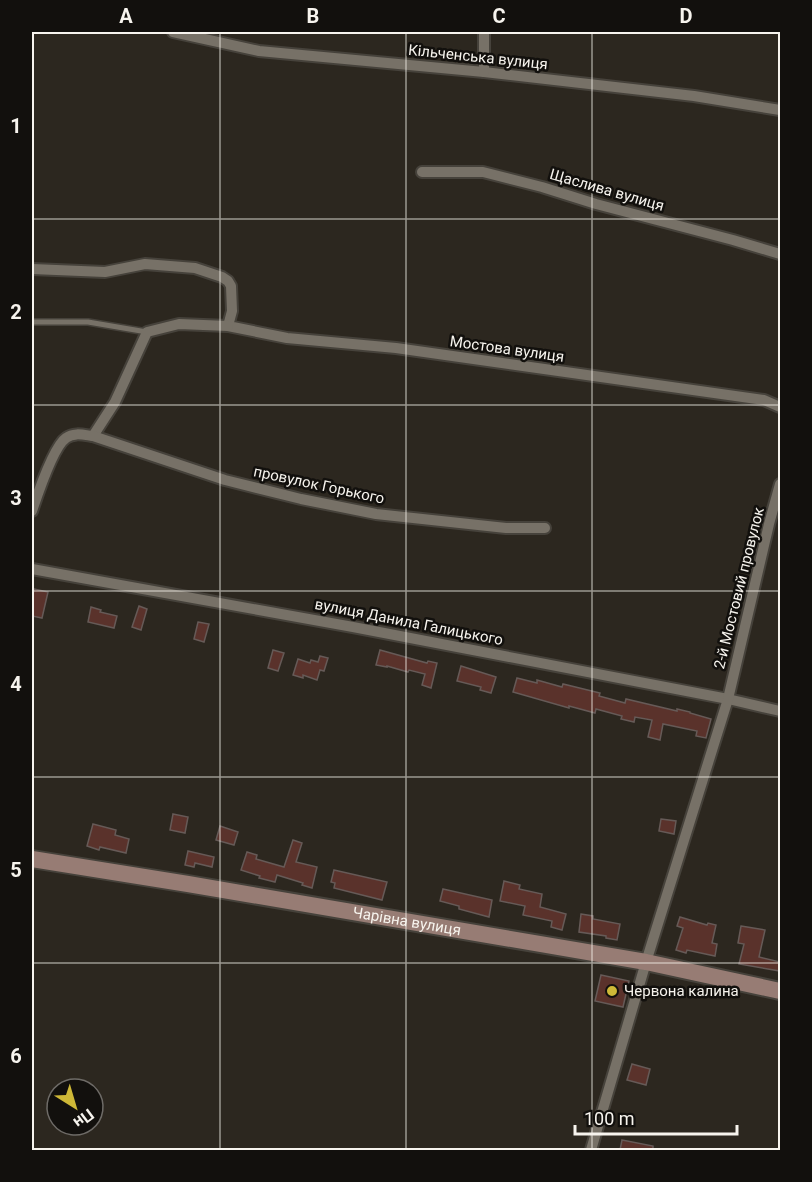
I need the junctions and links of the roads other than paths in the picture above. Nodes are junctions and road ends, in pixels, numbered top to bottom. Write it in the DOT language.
graph roads {
  1 [pos="172,32"];
  2 [pos="484,32"];
  3 [pos="484,72"];
  4 [pos="780,110"];
  5 [pos="422,172"];
  6 [pos="780,254"];
  7 [pos="32,269"];
  8 [pos="32,322"];
  9 [pos="228,326"];
  10 [pos="147,332"];
  11 [pos="780,407"];
  12 [pos="93,436"];
  13 [pos="780,484"];
  14 [pos="32,511"];
  15 [pos="545,528"];
  16 [pos="32,569"];
  17 [pos="728,699"];
  18 [pos="780,711"];
  19 [pos="32,859"];
  20 [pos="646,962"];
  21 [pos="780,991"];
  22 [pos="591,1150"];
  1 -- 3 [label="street, Кільченська вулиця"];
  2 -- 3 [label="street"];
  3 -- 4 [label="street, Кільченська вулиця"];
  5 -- 6 [label="street, Щаслива вулиця"];
  7 -- 9 [label="street"];
  8 -- 10 [label="lane, Мостова вулиця"];
  9 -- 10 [label="street, Мостова вулиця"];
  9 -- 11 [label="street, Мостова вулиця"];
  10 -- 12 [label="street"];
  12 -- 14 [label="street"];
  12 -- 15 [label="street, провулок Горького"];
  13 -- 17 [label="street, 2-й Мостовий провулок"];
  16 -- 17 [label="street, вулиця Данила Галицького"];
  17 -- 18 [label="street, вулиця Данила Галицького"];
  17 -- 20 [label="street, 2-й Мостовий провулок"];
  19 -- 20 [label="street, Чарівна вулиця"];
  20 -- 21 [label="street, Чарівна вулиця"];
  20 -- 22 [label="street, 2-й Мостовий провулок"];
}
